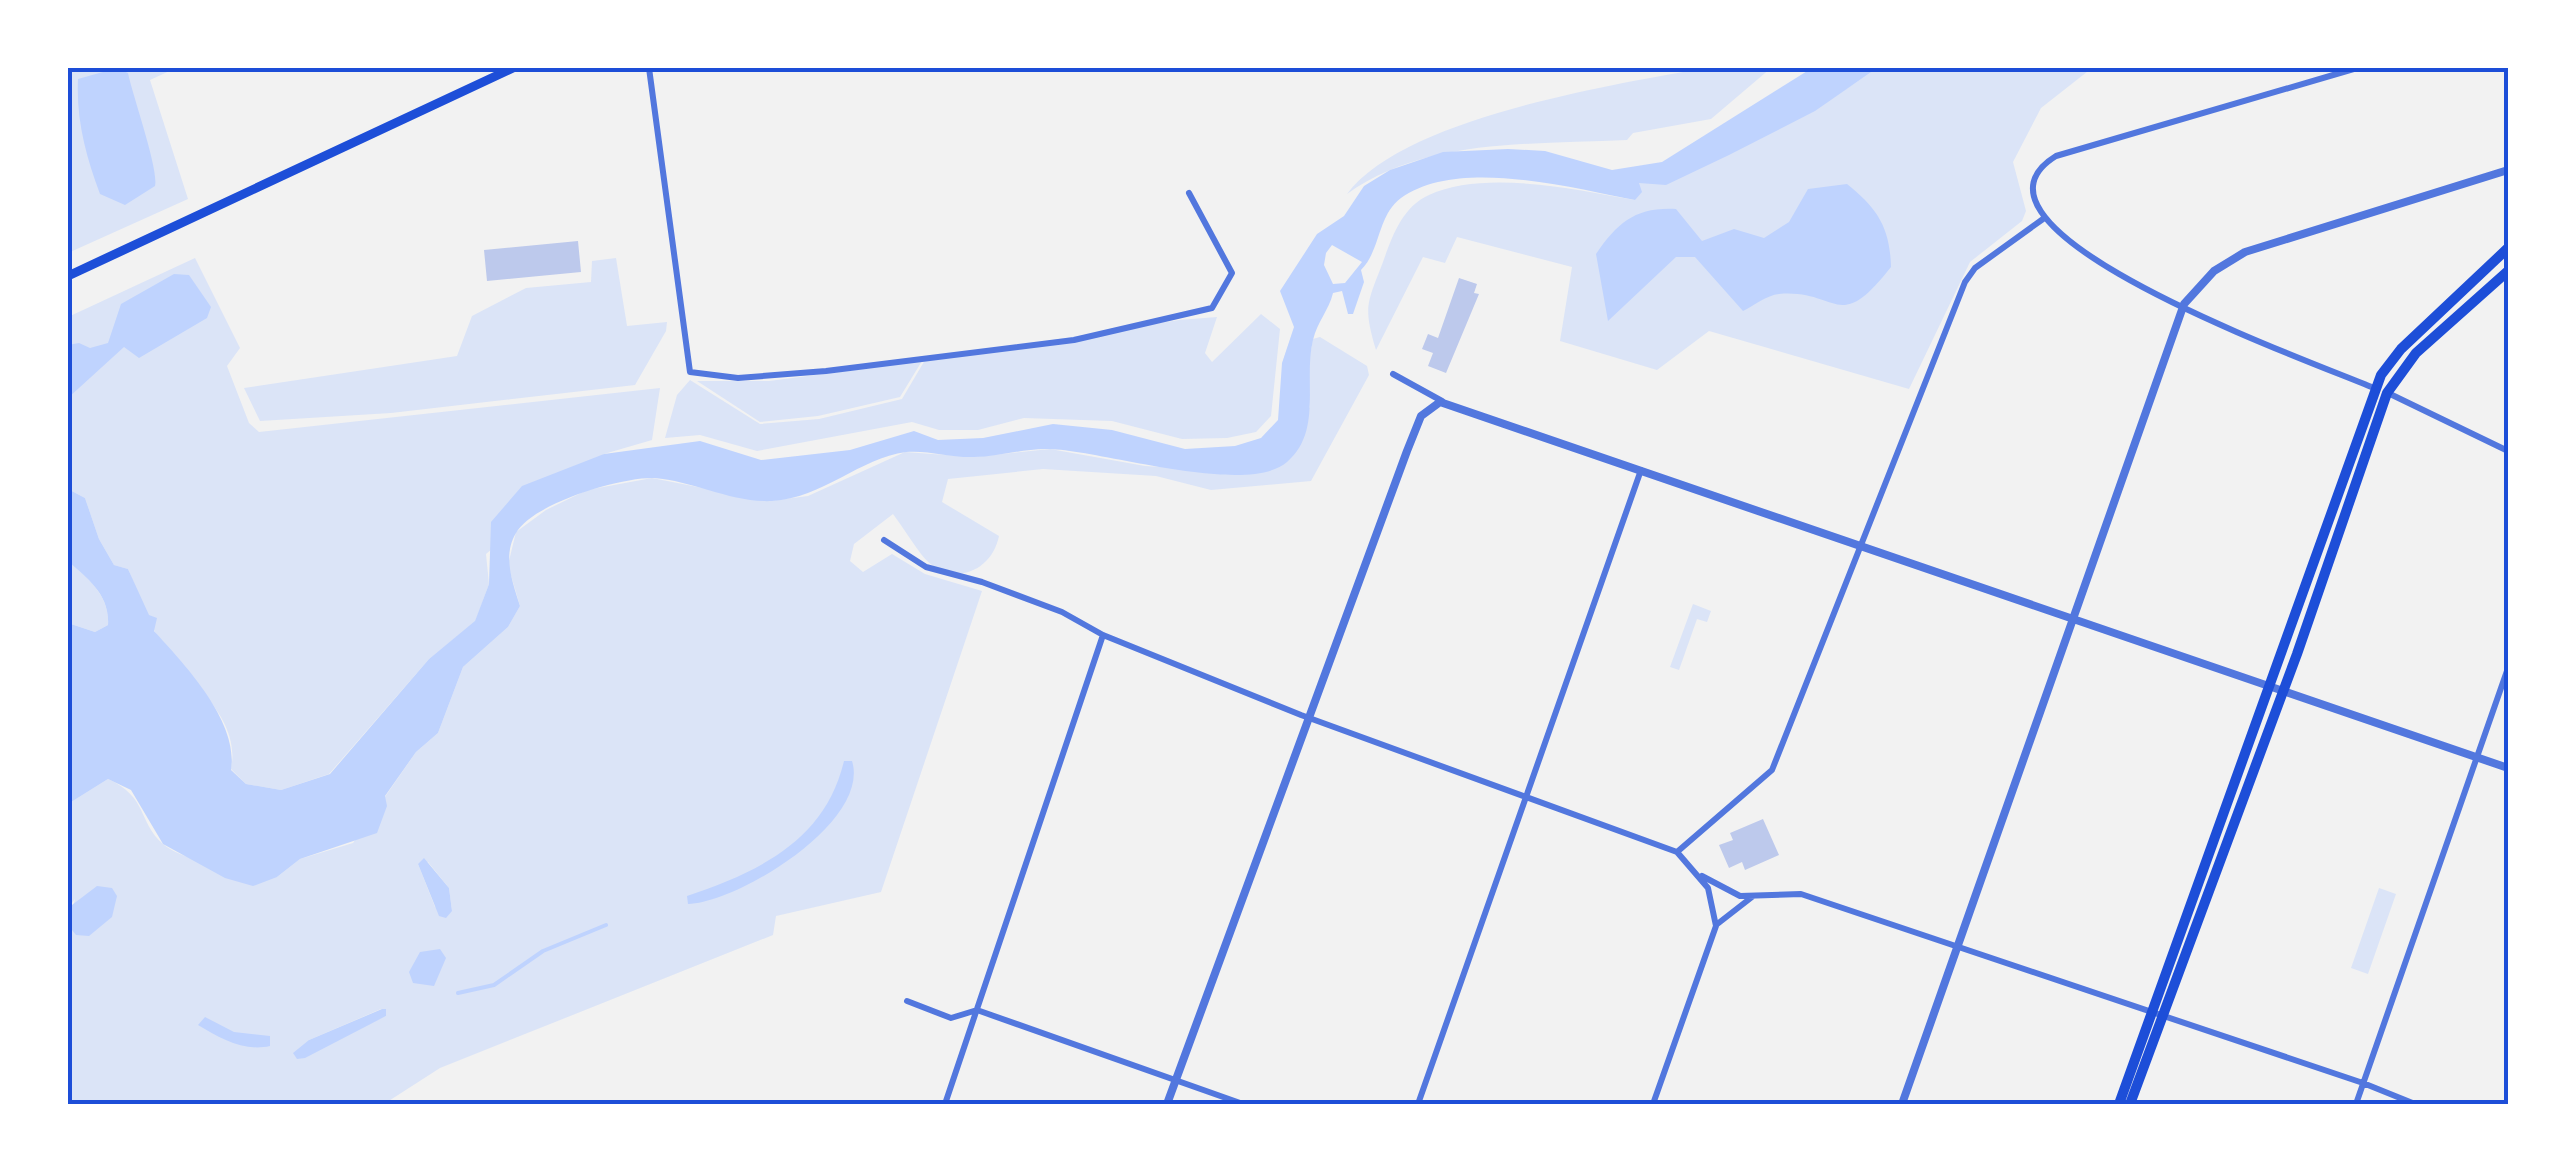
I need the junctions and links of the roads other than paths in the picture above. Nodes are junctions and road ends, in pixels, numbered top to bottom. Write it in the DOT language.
graph roads {
  1 [pos="513,68"];
  2 [pos="650,68"];
  3 [pos="2357,68"];
  4 [pos="2508,172"];
  5 [pos="1190,193"];
  6 [pos="2042,219"];
  7 [pos="2508,248"];
  8 [pos="2508,271"];
  9 [pos="68,276"];
  10 [pos="2181,308"];
  11 [pos="1393,374"];
  12 [pos="2382,391"];
  13 [pos="1440,402"];
  14 [pos="2507,448"];
  15 [pos="1640,470"];
  16 [pos="884,540"];
  17 [pos="1862,546"];
  18 [pos="2075,621"];
  19 [pos="1102,636"];
  20 [pos="2508,668"];
  21 [pos="2277,689"];
  22 [pos="1308,717"];
  23 [pos="2478,758"];
  24 [pos="2508,768"];
  25 [pos="1526,794"];
  26 [pos="1678,852"];
  27 [pos="1699,874"];
  28 [pos="1752,897"];
  29 [pos="1716,926"];
  30 [pos="1960,949"];
  31 [pos="907,1001"];
  32 [pos="977,1010"];
  33 [pos="2157,1012"];
  34 [pos="1176,1081"];
  35 [pos="2363,1083"];
  36 [pos="945,1104"];
  37 [pos="1167,1104"];
  38 [pos="1242,1104"];
  39 [pos="1418,1104"];
  40 [pos="1653,1104"];
  41 [pos="1902,1104"];
  42 [pos="2119,1104"];
  43 [pos="2130,1104"];
  44 [pos="2356,1104"];
  45 [pos="2415,1104"];
  1 -- 9 [label="main road"];
  2 -- 5 [label="street"];
  3 -- 6 [label="street"];
  4 -- 10 [label="street"];
  6 -- 10 [label="street"];
  6 -- 17 [label="street"];
  7 -- 12 [label="main road"];
  8 -- 12 [label="main road"];
  10 -- 12 [label="street"];
  10 -- 18 [label="street"];
  11 -- 13 [label="street"];
  12 -- 14 [label="street"];
  12 -- 21 [label="main road"];
  13 -- 15 [label="street"];
  13 -- 22 [label="street"];
  15 -- 17 [label="street"];
  15 -- 25 [label="street"];
  16 -- 19 [label="street"];
  17 -- 18 [label="street"];
  17 -- 26 [label="street"];
  18 -- 21 [label="street"];
  18 -- 30 [label="street"];
  19 -- 22 [label="street"];
  19 -- 32 [label="street"];
  20 -- 23 [label="street"];
  21 -- 23 [label="street"];
  21 -- 33 [label="main road"];
  22 -- 25 [label="street"];
  22 -- 34 [label="street"];
  23 -- 24 [label="street"];
  23 -- 35 [label="street"];
  25 -- 26 [label="street"];
  25 -- 39 [label="street"];
  26 -- 27 [label="street"];
  27 -- 28 [label="street"];
  27 -- 29 [label="street"];
  28 -- 29 [label="street"];
  28 -- 30 [label="street"];
  29 -- 40 [label="street"];
  30 -- 33 [label="street"];
  30 -- 41 [label="street"];
  31 -- 32 [label="street"];
  32 -- 34 [label="street"];
  32 -- 36 [label="street"];
  33 -- 35 [label="street"];
  33 -- 42 [label="main road"];
  33 -- 43 [label="main road"];
  34 -- 37 [label="street"];
  34 -- 38 [label="street"];
  35 -- 44 [label="street"];
  35 -- 45 [label="street"];
}
